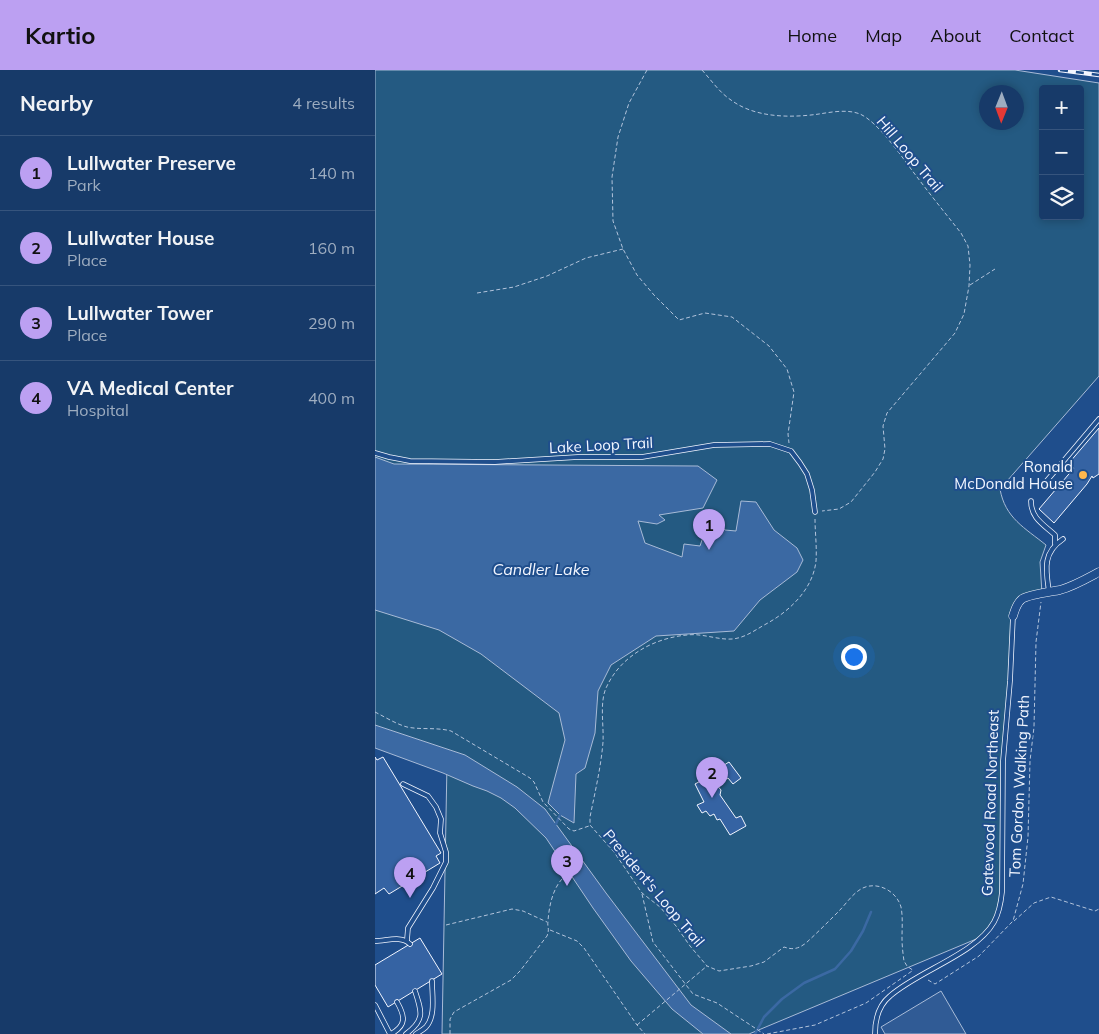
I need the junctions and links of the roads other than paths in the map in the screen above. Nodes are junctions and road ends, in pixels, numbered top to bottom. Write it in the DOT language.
graph roads {
  1 [pos="1099,419"];
  2 [pos="375,453"];
  3 [pos="1044,484"];
  4 [pos="1031,501"];
  5 [pos="815,512"];
  6 [pos="1063,539"];
  7 [pos="1055,544"];
  8 [pos="1099,572"];
  9 [pos="1045,593"];
  10 [pos="1013,616"];
  11 [pos="403,784"];
  12 [pos="407,940"];
  13 [pos="375,941"];
  14 [pos="411,944"];
  15 [pos="432,981"];
  16 [pos="415,991"];
  17 [pos="397,1002"];
  18 [pos="375,1005"];
  19 [pos="391,1034"];
  20 [pos="406,1034"];
  21 [pos="416,1034"];
  22 [pos="875,1034"];
  1 -- 3 [label="lane"];
  2 -- 5 [label="lane, Lake Loop Trail"];
  4 -- 7 [label="lane"];
  6 -- 7 [label="lane"];
  7 -- 9 [label="lane"];
  8 -- 9 [label="street, Gatewood Road Northeast"];
  9 -- 10 [label="street, Gatewood Road Northeast"];
  10 -- 22 [label="lane, Gatewood Road Northeast"];
  11 -- 12 [label="lane"];
  12 -- 13 [label="lane"];
  12 -- 14 [label="lane"];
  15 -- 21 [label="lane"];
  16 -- 20 [label="lane"];
  17 -- 19 [label="lane"];
  18 -- 19 [label="lane"];
}
